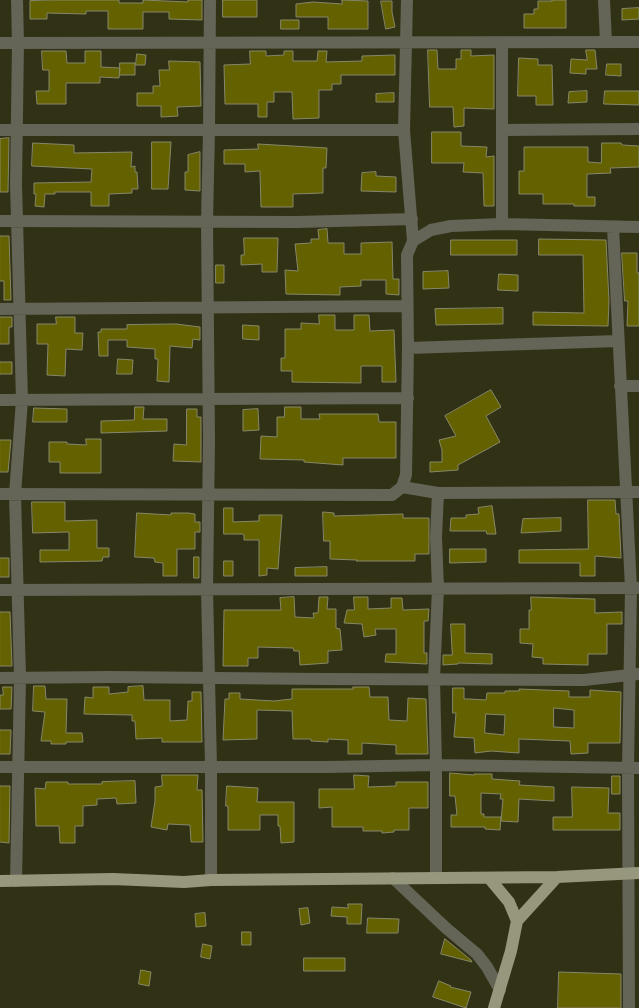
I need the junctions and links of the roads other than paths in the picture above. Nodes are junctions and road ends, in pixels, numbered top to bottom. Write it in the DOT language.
graph roads {
  1 [pos="17,0"];
  2 [pos="210,0"];
  3 [pos="407,0"];
  4 [pos="604,0"];
  5 [pos="406,42"];
  6 [pos="502,42"];
  7 [pos="606,42"];
  8 [pos="639,42"];
  9 [pos="0,43"];
  10 [pos="18,43"];
  11 [pos="210,43"];
  12 [pos="639,129"];
  13 [pos="0,130"];
  14 [pos="17,130"];
  15 [pos="210,130"];
  16 [pos="404,130"];
  17 [pos="502,130"];
  18 [pos="412,219"];
  19 [pos="0,221"];
  20 [pos="18,221"];
  21 [pos="207,222"];
  22 [pos="502,224"];
  23 [pos="613,227"];
  24 [pos="639,227"];
  25 [pos="413,241"];
  26 [pos="407,306"];
  27 [pos="0,309"];
  28 [pos="20,309"];
  29 [pos="207,309"];
  30 [pos="618,341"];
  31 [pos="408,348"];
  32 [pos="620,386"];
  33 [pos="639,386"];
  34 [pos="408,398"];
  35 [pos="209,399"];
  36 [pos="0,400"];
  37 [pos="22,400"];
  38 [pos="402,487"];
  39 [pos="626,492"];
  40 [pos="639,492"];
  41 [pos="438,493"];
  42 [pos="0,494"];
  43 [pos="15,494"];
  44 [pos="208,496"];
  45 [pos="438,588"];
  46 [pos="635,588"];
  47 [pos="0,590"];
  48 [pos="18,590"];
  49 [pos="207,590"];
  50 [pos="635,674"];
  51 [pos="0,678"];
  52 [pos="20,678"];
  53 [pos="209,678"];
  54 [pos="434,679"];
  55 [pos="436,765"];
  56 [pos="0,767"];
  57 [pos="18,767"];
  58 [pos="211,767"];
  59 [pos="634,768"];
  60 [pos="634,873"];
  61 [pos="436,877"];
  62 [pos="557,877"];
  63 [pos="393,878"];
  64 [pos="489,878"];
  65 [pos="211,880"];
  66 [pos="0,881"];
  67 [pos="16,881"];
  68 [pos="517,921"];
  69 [pos="634,976"];
  70 [pos="500,990"];
  71 [pos="494,1008"];
  72 [pos="629,1008"];
  1 -- 10 [label="street"];
  2 -- 11 [label="street"];
  3 -- 5 [label="street"];
  4 -- 7 [label="street"];
  5 -- 6 [label="street"];
  5 -- 11 [label="street"];
  5 -- 16 [label="street"];
  6 -- 7 [label="street"];
  6 -- 17 [label="street"];
  7 -- 8 [label="street"];
  9 -- 10 [label="street"];
  10 -- 11 [label="street"];
  10 -- 14 [label="street"];
  11 -- 15 [label="street"];
  12 -- 17 [label="street"];
  13 -- 14 [label="street"];
  14 -- 15 [label="street"];
  14 -- 20 [label="street"];
  15 -- 16 [label="street"];
  15 -- 21 [label="street"];
  16 -- 18 [label="street"];
  17 -- 22 [label="street"];
  18 -- 21 [label="street"];
  18 -- 25 [label="street"];
  19 -- 20 [label="street"];
  20 -- 21 [label="street"];
  20 -- 28 [label="street"];
  21 -- 29 [label="street"];
  22 -- 23 [label="street"];
  22 -- 25 [label="street"];
  23 -- 24 [label="street"];
  23 -- 30 [label="street"];
  25 -- 26 [label="street"];
  26 -- 29 [label="street"];
  26 -- 31 [label="street"];
  27 -- 28 [label="street"];
  28 -- 29 [label="street"];
  28 -- 37 [label="street"];
  29 -- 35 [label="street"];
  30 -- 31 [label="street"];
  30 -- 32 [label="street"];
  31 -- 34 [label="street"];
  32 -- 33 [label="street"];
  32 -- 39 [label="street"];
  34 -- 35 [label="street"];
  34 -- 38 [label="street"];
  35 -- 37 [label="street"];
  35 -- 44 [label="street"];
  36 -- 37 [label="street"];
  37 -- 43 [label="street"];
  38 -- 41 [label="street"];
  38 -- 44 [label="street"];
  39 -- 40 [label="street"];
  39 -- 41 [label="street"];
  39 -- 46 [label="street"];
  41 -- 45 [label="street"];
  42 -- 43 [label="street"];
  43 -- 44 [label="street"];
  43 -- 48 [label="street"];
  44 -- 49 [label="street"];
  45 -- 46 [label="street"];
  45 -- 49 [label="street"];
  45 -- 54 [label="street"];
  46 -- 50 [label="street"];
  47 -- 48 [label="street"];
  48 -- 49 [label="street"];
  48 -- 52 [label="street"];
  49 -- 53 [label="street"];
  50 -- 54 [label="street"];
  50 -- 59 [label="street"];
  51 -- 52 [label="street"];
  52 -- 53 [label="street"];
  52 -- 57 [label="street"];
  53 -- 54 [label="street"];
  53 -- 58 [label="street"];
  54 -- 55 [label="street"];
  55 -- 58 [label="street"];
  55 -- 59 [label="street"];
  55 -- 61 [label="street"];
  56 -- 57 [label="street"];
  57 -- 58 [label="street"];
  57 -- 67 [label="street"];
  58 -- 65 [label="street"];
  59 -- 60 [label="street"];
  60 -- 62 [label="main road"];
  60 -- 69 [label="street"];
  61 -- 63 [label="main road"];
  61 -- 64 [label="main road"];
  62 -- 64 [label="main road"];
  62 -- 68 [label="main road"];
  63 -- 65 [label="main road"];
  63 -- 70 [label="street"];
  64 -- 68 [label="main road"];
  65 -- 67 [label="main road"];
  66 -- 67 [label="main road"];
  68 -- 70 [label="main road"];
  69 -- 72 [label="street"];
  70 -- 71 [label="main road"];
}
